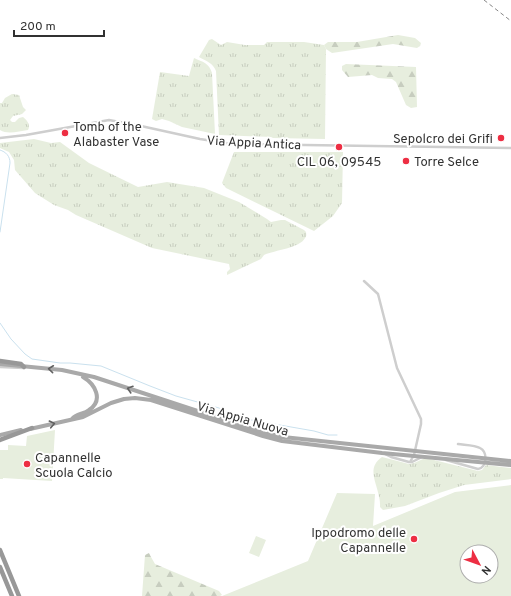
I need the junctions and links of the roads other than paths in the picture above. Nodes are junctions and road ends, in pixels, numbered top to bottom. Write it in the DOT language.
graph roads {
  1 [pos="0,138"];
  2 [pos="511,148"];
  3 [pos="364,281"];
  4 [pos="0,361"];
  5 [pos="0,366"];
  6 [pos="24,367"];
  7 [pos="37,368"];
  8 [pos="77,373"];
  9 [pos="72,420"];
  10 [pos="32,428"];
  11 [pos="0,435"];
  12 [pos="0,440"];
  13 [pos="458,444"];
  14 [pos="382,452"];
  15 [pos="414,454"];
  16 [pos="424,456"];
  17 [pos="485,461"];
  18 [pos="511,461"];
  19 [pos="410,462"];
  20 [pos="511,465"];
  21 [pos="0,550"];
  22 [pos="0,567"];
  23 [pos="12,596"];
  24 [pos="19,596"];
  1 -- 2 [label="street, Via Appia Antica"];
  3 -- 15 [label="street"];
  4 -- 6 [label="highway"];
  5 -- 6 [label="main road, Via Appia Nuova"];
  5 -- 7 [label="street, Via Appia Nuova"];
  6 -- 7 [label="main road, Via Appia Nuova"];
  8 -- 7 [label="main road, Via Appia Nuova, one-way"];
  8 -- 9 [label="main road"];
  15 -- 8 [label="main road, Via Appia Nuova, one-way"];
  10 -- 9 [label="main road, Via Appia Nuova, one-way"];
  9 -- 14 [label="main road, Via Appia Nuova"];
  10 -- 11 [label="main road, Via Appia Nuova"];
  10 -- 12 [label="highway"];
  13 -- 17 [label="street"];
  14 -- 15 [label="main road, Via Appia Nuova"];
  14 -- 19 [label="street"];
  15 -- 16 [label="main road, Via Appia Nuova"];
  15 -- 17 [label="main road, Via Appia Nuova"];
  15 -- 19 [label="street"];
  16 -- 17 [label="main road, Via Appia Nuova"];
  16 -- 19 [label="street"];
  17 -- 18 [label="main road, Via Appia Nuova"];
  17 -- 20 [label="main road, Via Appia Nuova"];
  21 -- 24 [label="highway"];
  22 -- 23 [label="highway"];
}
